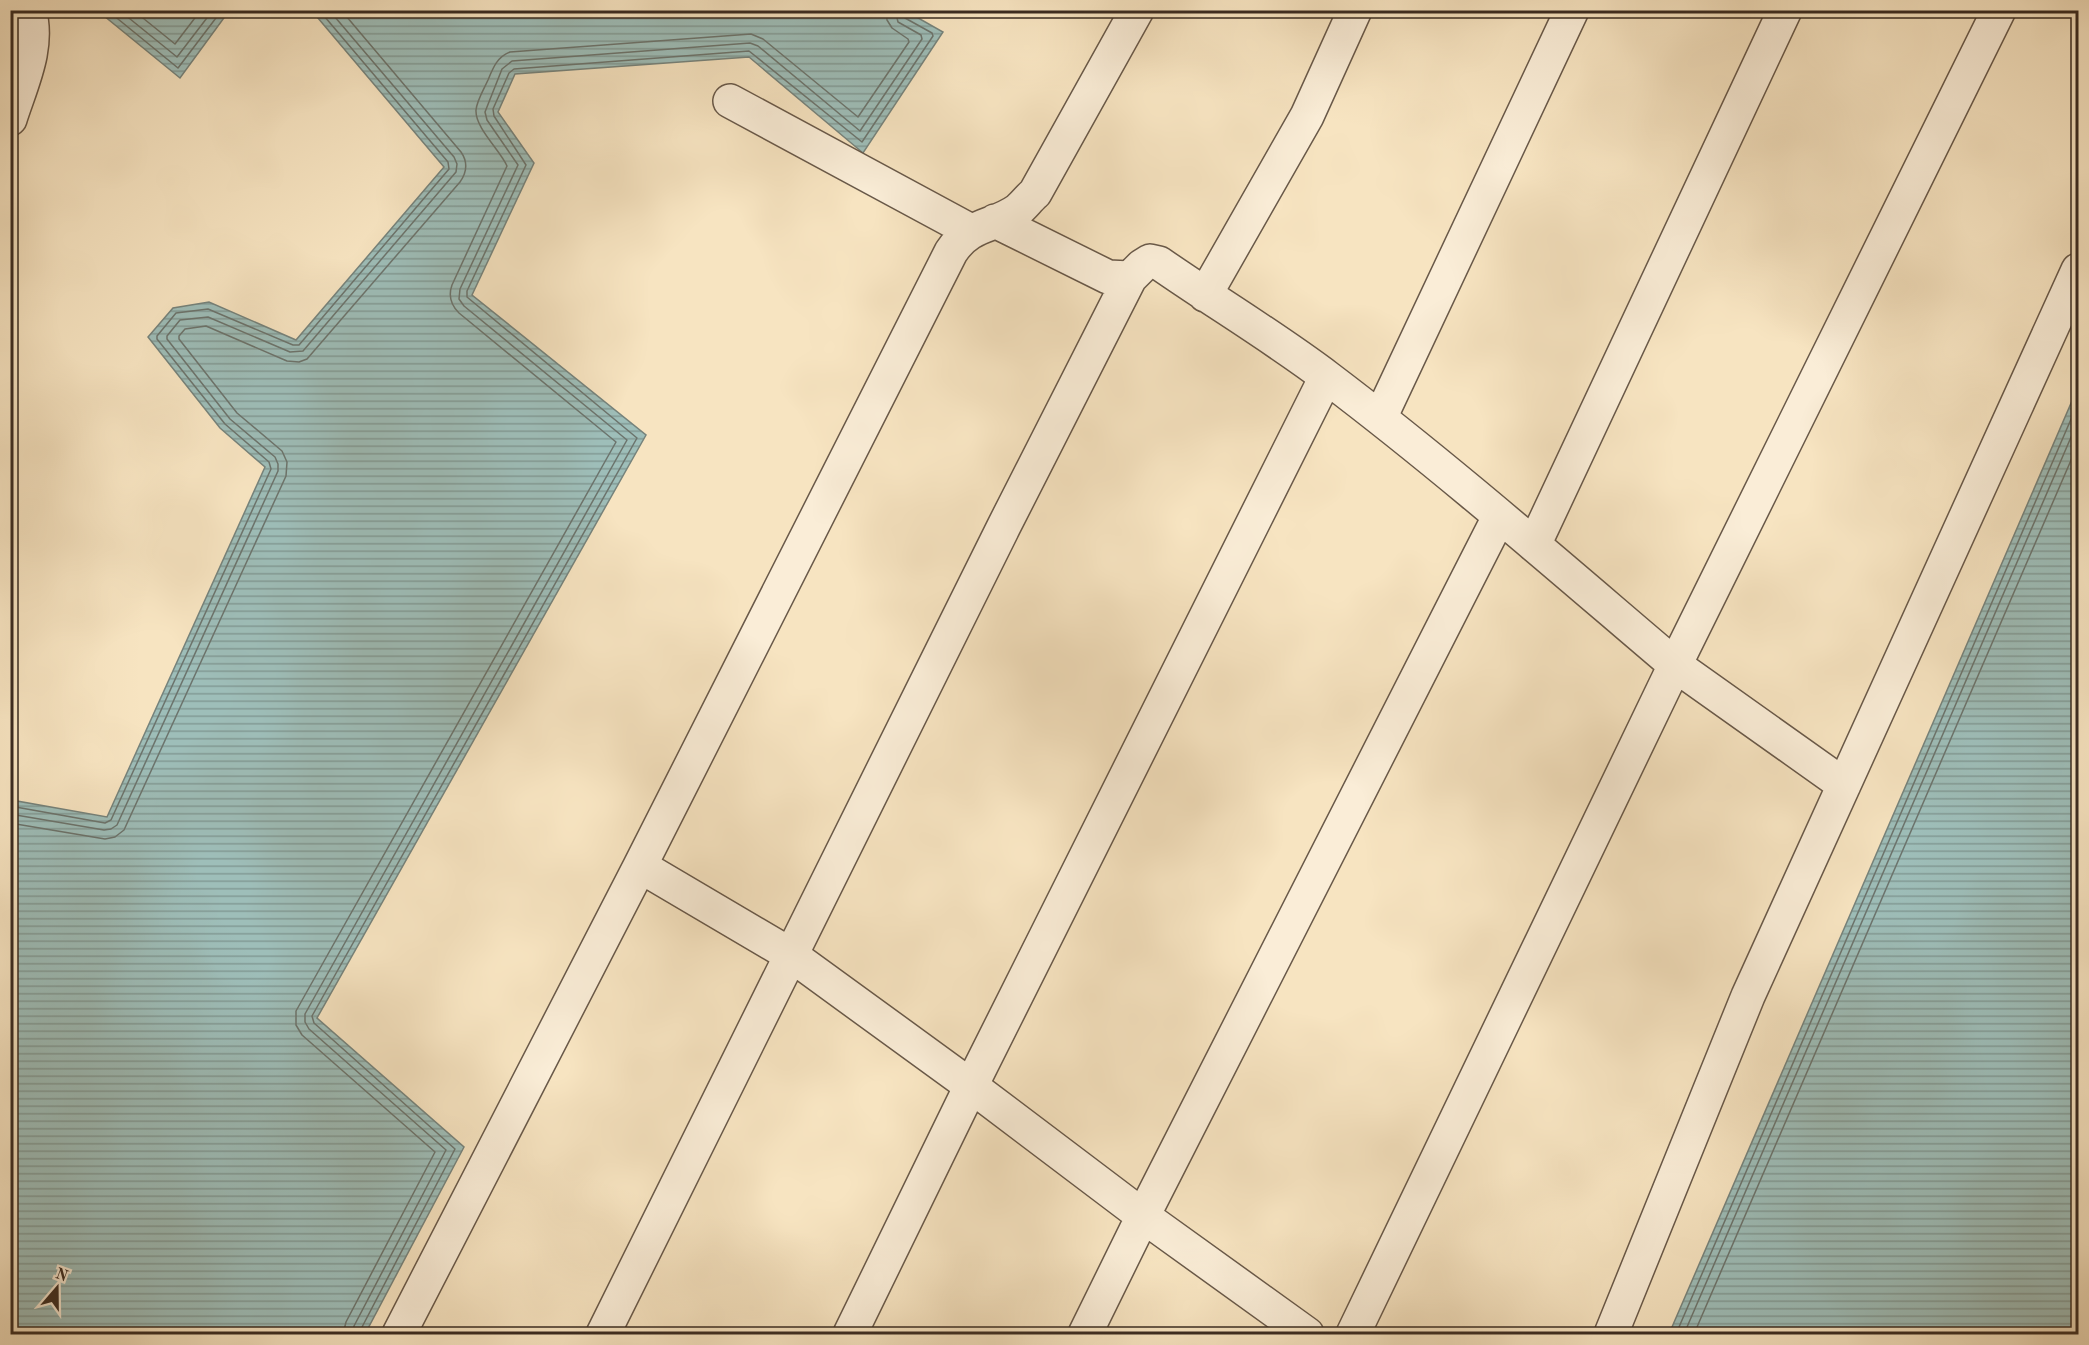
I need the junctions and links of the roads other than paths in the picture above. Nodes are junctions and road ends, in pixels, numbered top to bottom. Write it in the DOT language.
graph roads {
  1 [pos="29,10"];
  2 [pos="1137,10"];
  3 [pos="1355,10"];
  4 [pos="1572,10"];
  5 [pos="1785,10"];
  6 [pos="1999,10"];
  7 [pos="730,101"];
  8 [pos="10,119"];
  9 [pos="983,226"];
  10 [pos="2079,270"];
  11 [pos="1130,278"];
  12 [pos="1204,295"];
  13 [pos="1326,377"];
  14 [pos="1380,418"];
  15 [pos="1499,517"];
  16 [pos="1534,545"];
  17 [pos="1675,665"];
  18 [pos="1844,784"];
  19 [pos="640,866"];
  20 [pos="791,955"];
  21 [pos="971,1086"];
  22 [pos="1143,1216"];
  23 [pos="399,1335"];
  24 [pos="603,1335"];
  25 [pos="850,1335"];
  26 [pos="1084,1335"];
  27 [pos="1307,1335"];
  28 [pos="1353,1335"];
  29 [pos="1611,1335"];
  1 -- 8 [label="street"];
  2 -- 9 [label="street"];
  3 -- 12 [label="street"];
  4 -- 14 [label="street"];
  5 -- 16 [label="street"];
  6 -- 17 [label="street"];
  7 -- 9 [label="street"];
  9 -- 11 [label="street"];
  9 -- 19 [label="street"];
  10 -- 18 [label="street"];
  11 -- 12 [label="street"];
  11 -- 20 [label="street"];
  12 -- 13 [label="street"];
  13 -- 14 [label="street"];
  13 -- 21 [label="street"];
  14 -- 15 [label="street"];
  15 -- 16 [label="street"];
  15 -- 22 [label="street"];
  16 -- 17 [label="street"];
  17 -- 18 [label="street"];
  17 -- 28 [label="street"];
  18 -- 29 [label="street"];
  19 -- 20 [label="street"];
  19 -- 23 [label="street"];
  20 -- 21 [label="street"];
  20 -- 24 [label="street"];
  21 -- 22 [label="street"];
  21 -- 25 [label="street"];
  22 -- 26 [label="street"];
  22 -- 27 [label="street"];
}
